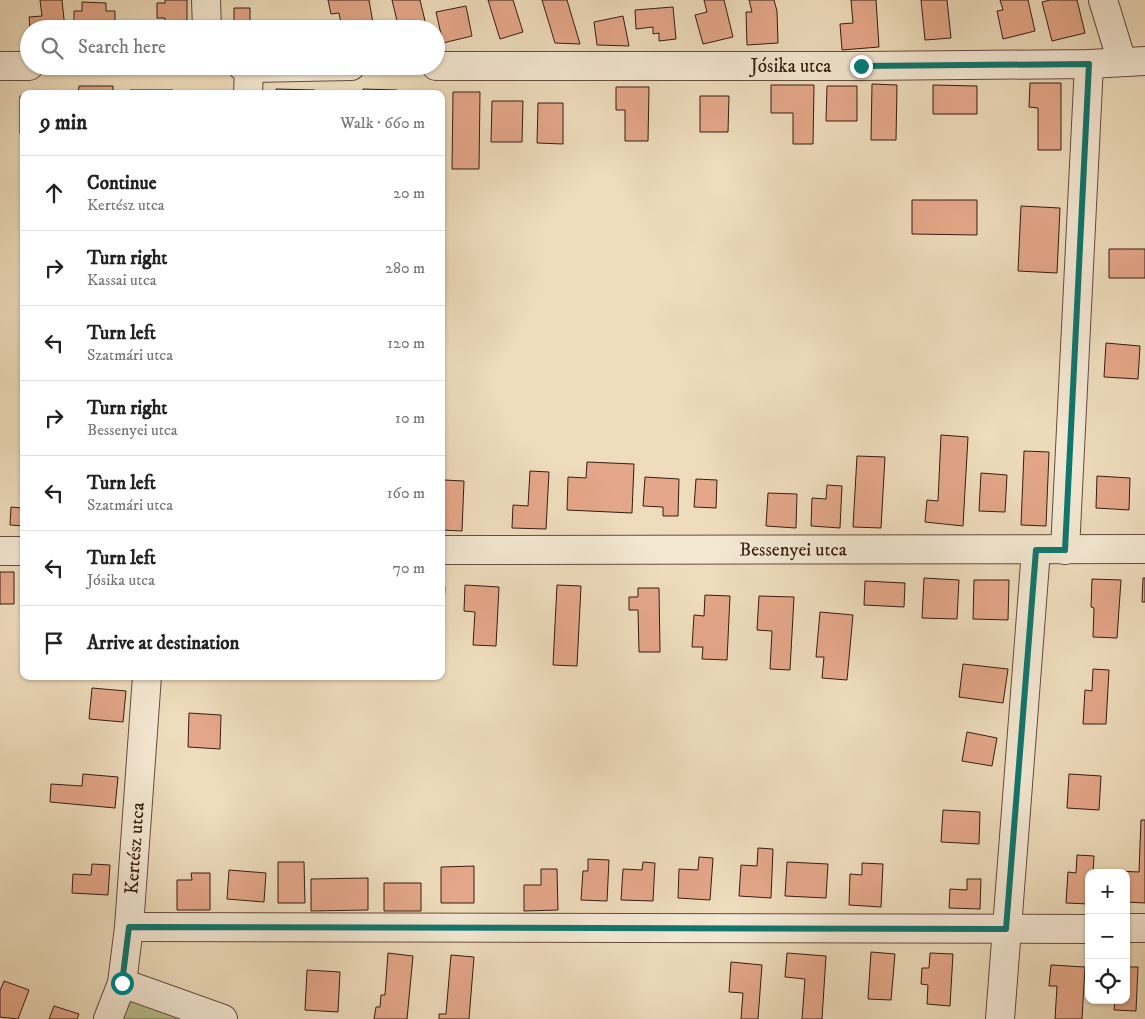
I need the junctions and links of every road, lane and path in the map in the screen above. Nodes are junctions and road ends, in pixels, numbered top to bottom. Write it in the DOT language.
graph roads {
  1 [pos="206,0"];
  2 [pos="1103,0"];
  3 [pos="206,20"];
  4 [pos="1134,61"];
  5 [pos="1089,64"];
  6 [pos="0,66"];
  7 [pos="20,66"];
  8 [pos="445,66"];
  9 [pos="1145,549"];
  10 [pos="445,550"];
  11 [pos="1036,550"];
  12 [pos="1065,550"];
  13 [pos="0,551"];
  14 [pos="20,551"];
  15 [pos="146,680"];
  16 [pos="129,927"];
  17 [pos="1085,928"];
  18 [pos="1130,928"];
  19 [pos="1145,928"];
  20 [pos="1006,929"];
  21 [pos="122,983"];
  22 [pos="108,1019"];
  23 [pos="223,1019"];
  24 [pos="1000,1019"];
  1 -- 3 [label="street"];
  2 -- 4 [label="street"];
  4 -- 5 [label="street, Jósika utca"];
  5 -- 8 [label="street, Jósika utca"];
  5 -- 12 [label="street"];
  6 -- 7 [label="street"];
  9 -- 12 [label="street, Bessenyei utca"];
  10 -- 11 [label="street, Bessenyei utca"];
  11 -- 12 [label="street, Bessenyei utca"];
  11 -- 20 [label="street"];
  13 -- 14 [label="street"];
  15 -- 16 [label="street, Kertész utca"];
  16 -- 20 [label="street"];
  16 -- 21 [label="street, Kertész utca"];
  17 -- 20 [label="street"];
  18 -- 19 [label="street"];
  20 -- 24 [label="street"];
  21 -- 22 [label="street, Kertész utca"];
  21 -- 23 [label="street"];
}
